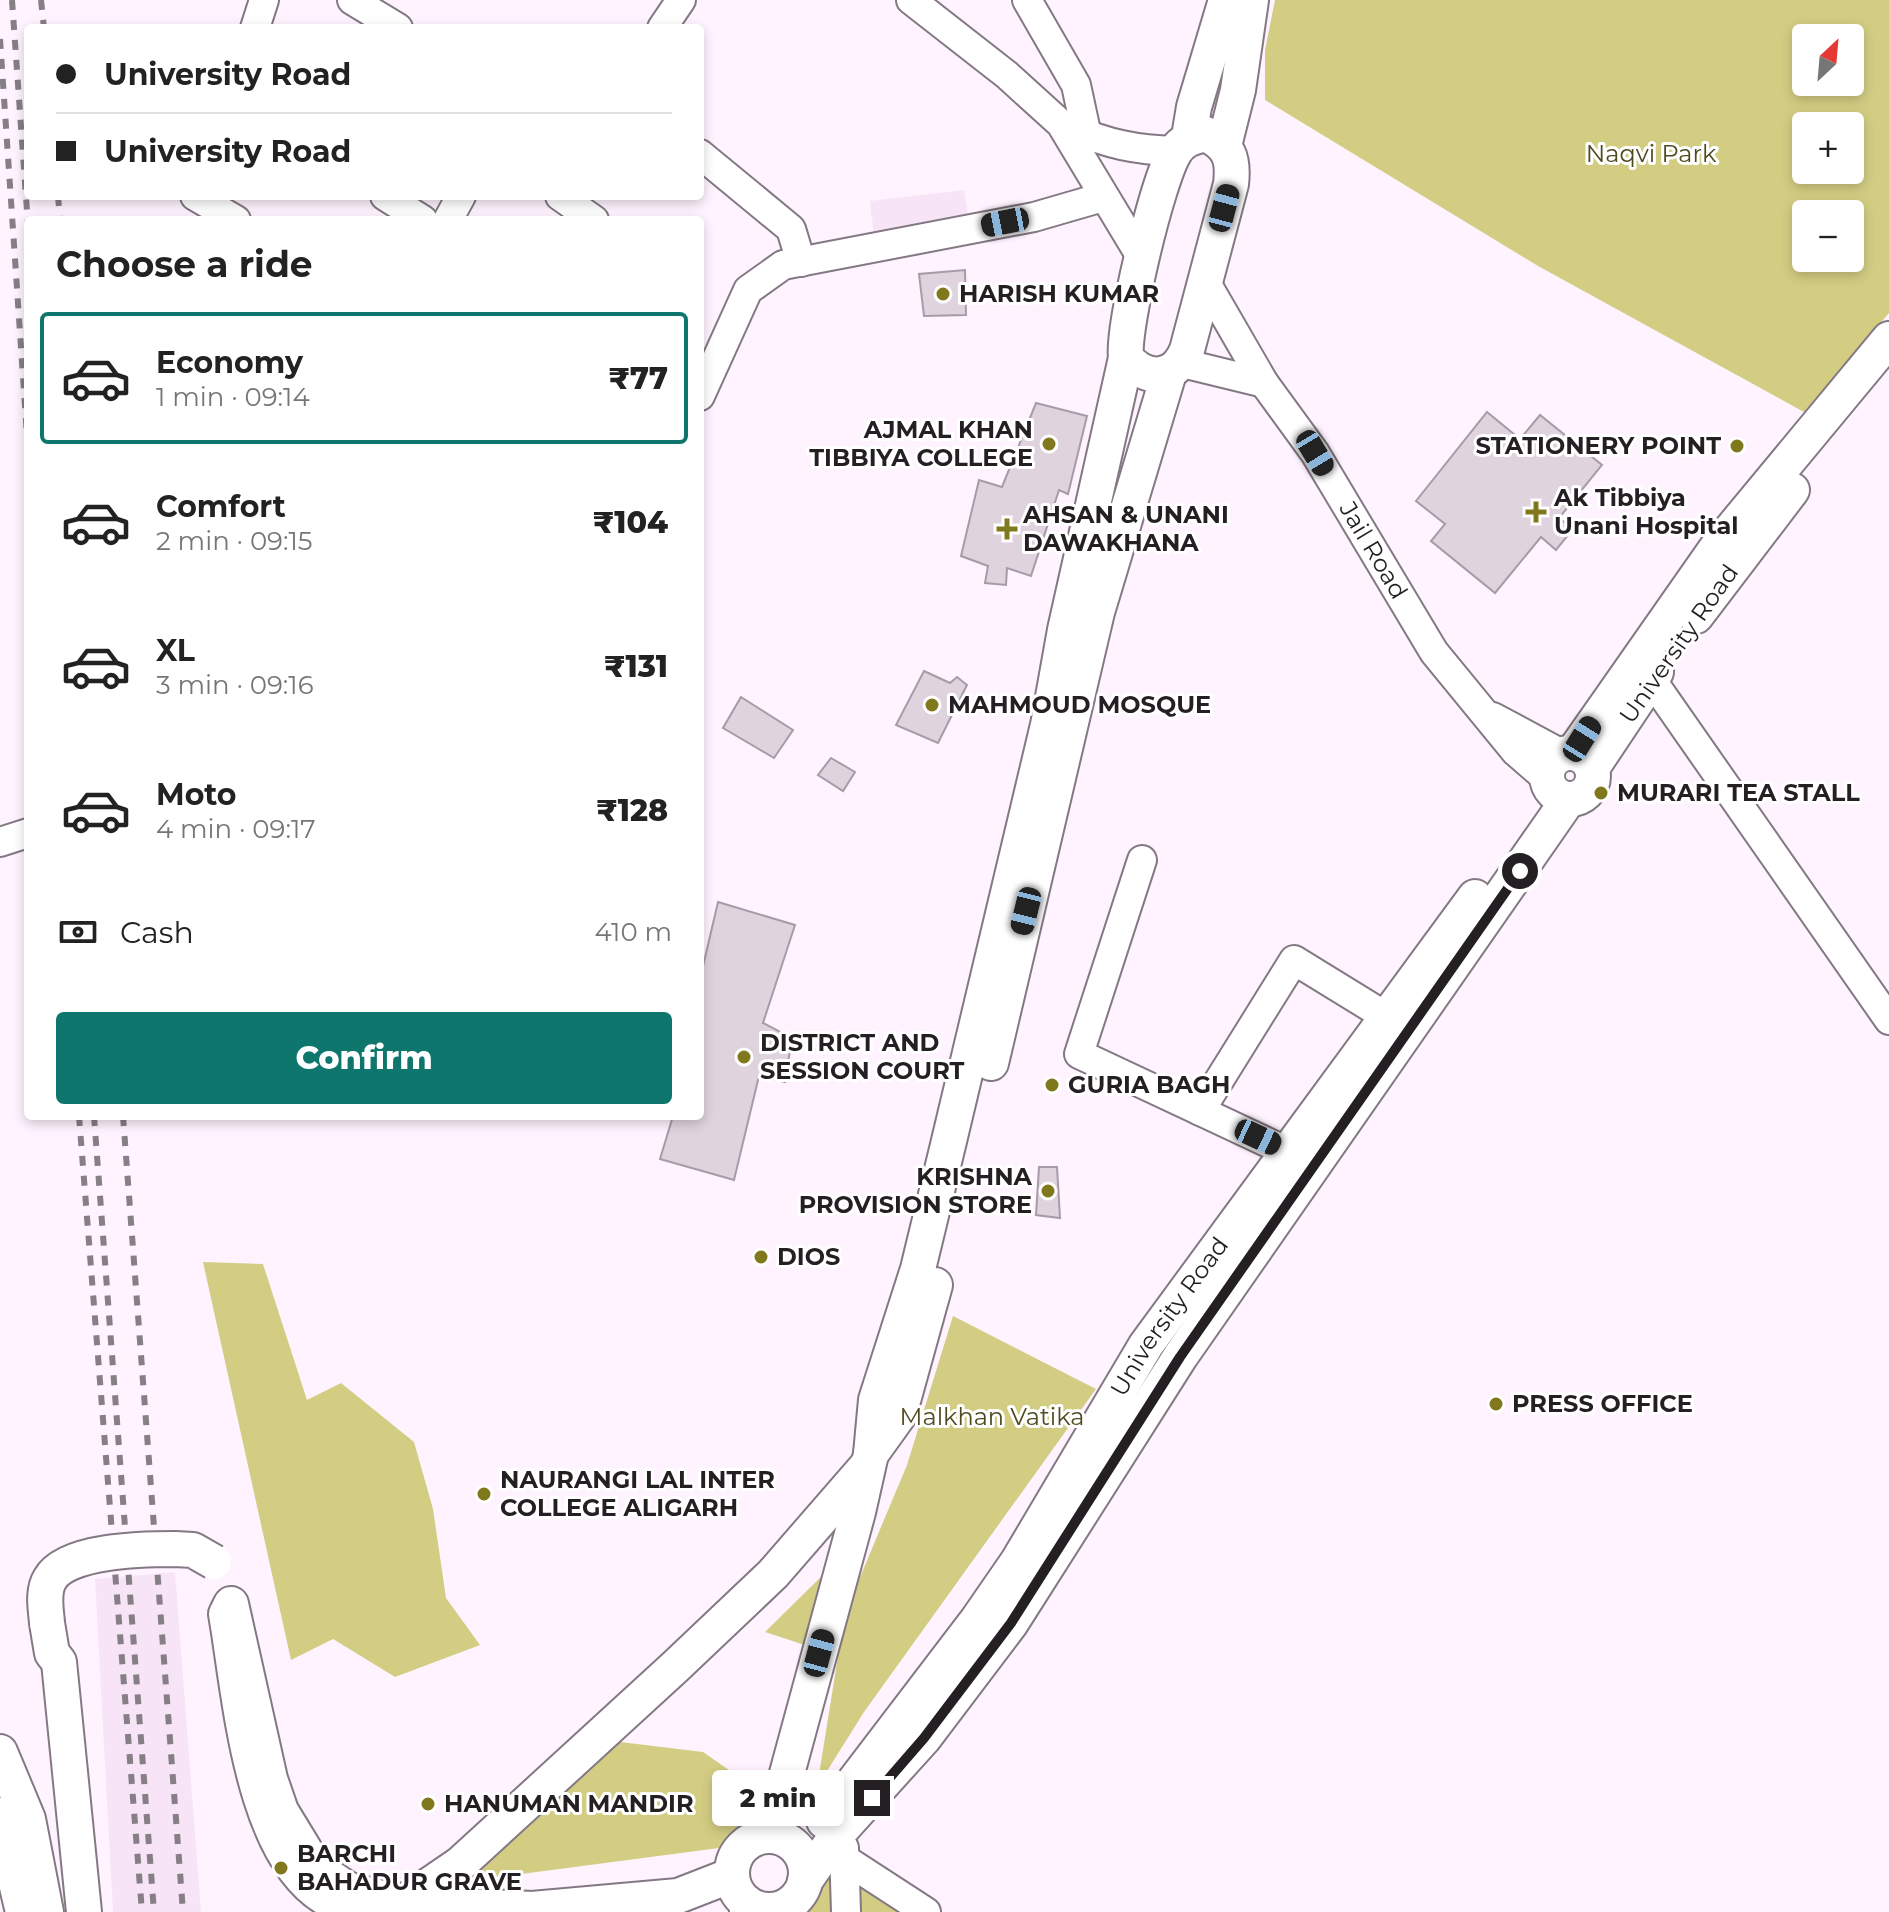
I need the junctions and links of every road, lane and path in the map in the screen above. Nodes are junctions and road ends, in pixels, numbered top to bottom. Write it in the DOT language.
graph roads {
  1 [pos="352,0"];
  2 [pos="681,0"];
  3 [pos="911,0"];
  4 [pos="1027,0"];
  5 [pos="1226,0"];
  6 [pos="1251,0"];
  7 [pos="391,24"];
  8 [pos="665,24"];
  9 [pos="1061,124"];
  10 [pos="1087,136"];
  11 [pos="1182,144"];
  12 [pos="1224,146"];
  13 [pos="704,157"];
  14 [pos="1103,197"];
  15 [pos="202,200"];
  16 [pos="391,200"];
  17 [pos="565,204"];
  18 [pos="229,216"];
  19 [pos="417,216"];
  20 [pos="587,216"];
  21 [pos="1143,260"];
  22 [pos="801,262"];
  23 [pos="1205,281"];
  24 [pos="1889,339"];
  25 [pos="1126,358"];
  26 [pos="1175,368"];
  27 [pos="1889,372"];
  28 [pos="1264,383"];
  29 [pos="704,387"];
  30 [pos="1651,679"];
  31 [pos="1565,774"];
  32 [pos="24,834"];
  33 [pos="0,842"];
  34 [pos="1142,860"];
  35 [pos="1385,1016"];
  36 [pos="1889,1020"];
  37 [pos="1200,1111"];
  38 [pos="1300,1157"];
  39 [pos="868,1460"];
  40 [pos="231,1604"];
  41 [pos="50,1638"];
  42 [pos="0,1752"];
  43 [pos="0,1815"];
  44 [pos="770,1836"];
  45 [pos="843,1846"];
  46 [pos="803,1867"];
  47 [pos="741,1897"];
  48 [pos="316,1901"];
  49 [pos="403,1903"];
  50 [pos="23,1912"];
  51 [pos="46,1912"];
  52 [pos="68,1912"];
  53 [pos="84,1912"];
  54 [pos="366,1912"];
  55 [pos="674,1912"];
  56 [pos="846,1912"];
  57 [pos="926,1912"];
  1 -- 7 [label="street"];
  2 -- 8 [label="street"];
  3 -- 9 [label="street"];
  4 -- 10 [label="street"];
  5 -- 11 [label="main road"];
  6 -- 12 [label="main road"];
  9 -- 10 [label="street"];
  9 -- 14 [label="street"];
  10 -- 11 [label="street"];
  11 -- 12 [label="main road"];
  11 -- 21 [label="main road"];
  12 -- 23 [label="main road"];
  13 -- 22 [label="street"];
  14 -- 21 [label="street"];
  14 -- 22 [label="street"];
  15 -- 18 [label="street"];
  16 -- 19 [label="street"];
  17 -- 20 [label="street"];
  21 -- 25 [label="main road"];
  22 -- 29 [label="street"];
  23 -- 26 [label="main road"];
  23 -- 28 [label="street, Jail Road"];
  24 -- 31 [label="main road, University Road"];
  25 -- 26 [label="main road"];
  25 -- 39 [label="main road"];
  26 -- 28 [label="street"];
  26 -- 39 [label="main road"];
  27 -- 30 [label="main road, University Road"];
  28 -- 31 [label="street, Jail Road"];
  30 -- 31 [label="main road, University Road"];
  30 -- 36 [label="street"];
  31 -- 35 [label="main road, University Road"];
  31 -- 38 [label="main road, University Road"];
  32 -- 33 [label="street"];
  34 -- 37 [label="street"];
  35 -- 37 [label="street"];
  35 -- 38 [label="main road, University Road"];
  37 -- 38 [label="street"];
  38 -- 45 [label="main road, University Road"];
  38 -- 46 [label="main road, University Road"];
  39 -- 44 [label="main road"];
  39 -- 49 [label="main road"];
  40 -- 41 [label="main road, bridge"];
  40 -- 48 [label="main road"];
  40 -- 49 [label="main road"];
  41 -- 52 [label="main road"];
  41 -- 53 [label="main road"];
  42 -- 51 [label="main road"];
  43 -- 50 [label="main road"];
  44 -- 46 [label="main road"];
  44 -- 47 [label="main road"];
  45 -- 46 [label="main road, University Road"];
  45 -- 56 [label="street"];
  45 -- 57 [label="street"];
  46 -- 47 [label="main road"];
  47 -- 49 [label="main road"];
  47 -- 55 [label="main road"];
  48 -- 54 [label="main road"];
}
